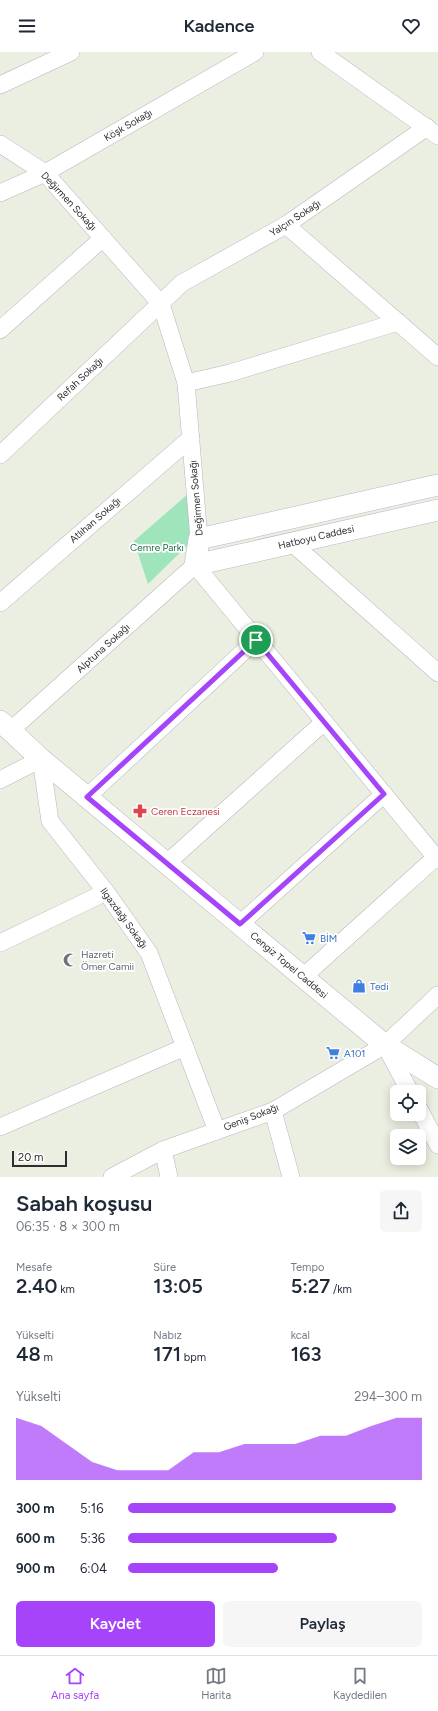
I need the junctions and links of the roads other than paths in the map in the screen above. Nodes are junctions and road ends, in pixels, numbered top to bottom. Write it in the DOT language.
graph roads {
  1 [pos="71,52"];
  2 [pos="255,52"];
  3 [pos="320,52"];
  4 [pos="0,85"];
  5 [pos="432,132"];
  6 [pos="0,144"];
  7 [pos="45,173"];
  8 [pos="0,193"];
  9 [pos="286,225"];
  10 [pos="103,238"];
  11 [pos="161,304"];
  12 [pos="398,322"];
  13 [pos="0,330"];
  14 [pos="438,357"];
  15 [pos="186,382"];
  16 [pos="191,438"];
  17 [pos="0,455"];
  18 [pos="438,484"];
  19 [pos="438,510"];
  20 [pos="275,522"];
  21 [pos="200,539"];
  22 [pos="292,543"];
  23 [pos="195,565"];
  24 [pos="0,603"];
  25 [pos="256,640"];
  26 [pos="438,673"];
  27 [pos="324,722"];
  28 [pos="5,725"];
  29 [pos="41,759"];
  30 [pos="0,780"];
  31 [pos="384,794"];
  32 [pos="87,797"];
  33 [pos="437,859"];
  34 [pos="167,863"];
  35 [pos="106,892"];
  36 [pos="240,924"];
  37 [pos="0,943"];
  38 [pos="303,977"];
  39 [pos="438,995"];
  40 [pos="385,1045"];
  41 [pos="185,1047"];
  42 [pos="438,1078"];
  43 [pos="406,1085"];
  44 [pos="273,1111"];
  45 [pos="425,1121"];
  46 [pos="0,1128"];
  47 [pos="217,1131"];
  48 [pos="438,1145"];
  49 [pos="163,1150"];
  50 [pos="112,1177"];
  51 [pos="169,1177"];
  52 [pos="291,1177"];
  1 -- 4 [label="street"];
  2 -- 7 [label="street, Köşk Sokağı"];
  3 -- 5 [label="street"];
  5 -- 9 [label="street, Yalçın Sokağı"];
  6 -- 7 [label="street, Değirmen Sokağı"];
  7 -- 8 [label="street, Köşk Sokağı"];
  7 -- 10 [label="street, Değirmen Sokağı"];
  9 -- 11 [label="street, Yalçın Sokağı"];
  9 -- 12 [label="street"];
  10 -- 11 [label="street, Değirmen Sokağı"];
  10 -- 13 [label="street"];
  11 -- 15 [label="street, Değirmen Sokağı"];
  11 -- 17 [label="street, Refah Sokağı"];
  12 -- 14 [label="street"];
  12 -- 15 [label="street"];
  15 -- 16 [label="street, Değirmen Sokağı"];
  16 -- 21 [label="street, Değirmen Sokağı"];
  16 -- 24 [label="street, Atlıhan Sokağı"];
  18 -- 20 [label="street"];
  19 -- 22 [label="street, Hatboyu Caddesi"];
  20 -- 21 [label="street"];
  20 -- 22 [label="street"];
  21 -- 23 [label="street, Değirmen Sokağı"];
  22 -- 23 [label="street, Hatboyu Caddesi"];
  22 -- 26 [label="street"];
  23 -- 25 [label="street"];
  23 -- 28 [label="street, Alptuna Sokağı"];
  25 -- 27 [label="street"];
  25 -- 32 [label="street"];
  27 -- 31 [label="street"];
  27 -- 34 [label="street"];
  28 -- 29 [label="street, Cengiz Topel Caddesi"];
  29 -- 30 [label="street"];
  29 -- 32 [label="street, Cengiz Topel Caddesi"];
  29 -- 35 [label="street, Ilgazdağı Sokağı"];
  31 -- 33 [label="street"];
  31 -- 36 [label="street"];
  32 -- 34 [label="street, Cengiz Topel Caddesi"];
  33 -- 38 [label="street"];
  34 -- 36 [label="street, Cengiz Topel Caddesi"];
  35 -- 37 [label="street"];
  35 -- 41 [label="street, Ilgazdağı Sokağı"];
  36 -- 38 [label="street, Cengiz Topel Caddesi"];
  38 -- 40 [label="street, Cengiz Topel Caddesi"];
  39 -- 40 [label="street, Geniş Sokağı"];
  40 -- 42 [label="street, Cengiz Topel Caddesi"];
  40 -- 43 [label="street"];
  40 -- 44 [label="street, Geniş Sokağı"];
  41 -- 46 [label="street"];
  41 -- 47 [label="street, Ilgazdağı Sokağı"];
  44 -- 47 [label="street, Geniş Sokağı"];
  44 -- 52 [label="street"];
  45 -- 48 [label="street"];
  47 -- 49 [label="street, Geniş Sokağı"];
  49 -- 50 [label="street, Geniş Sokağı"];
  49 -- 51 [label="street"];
}
